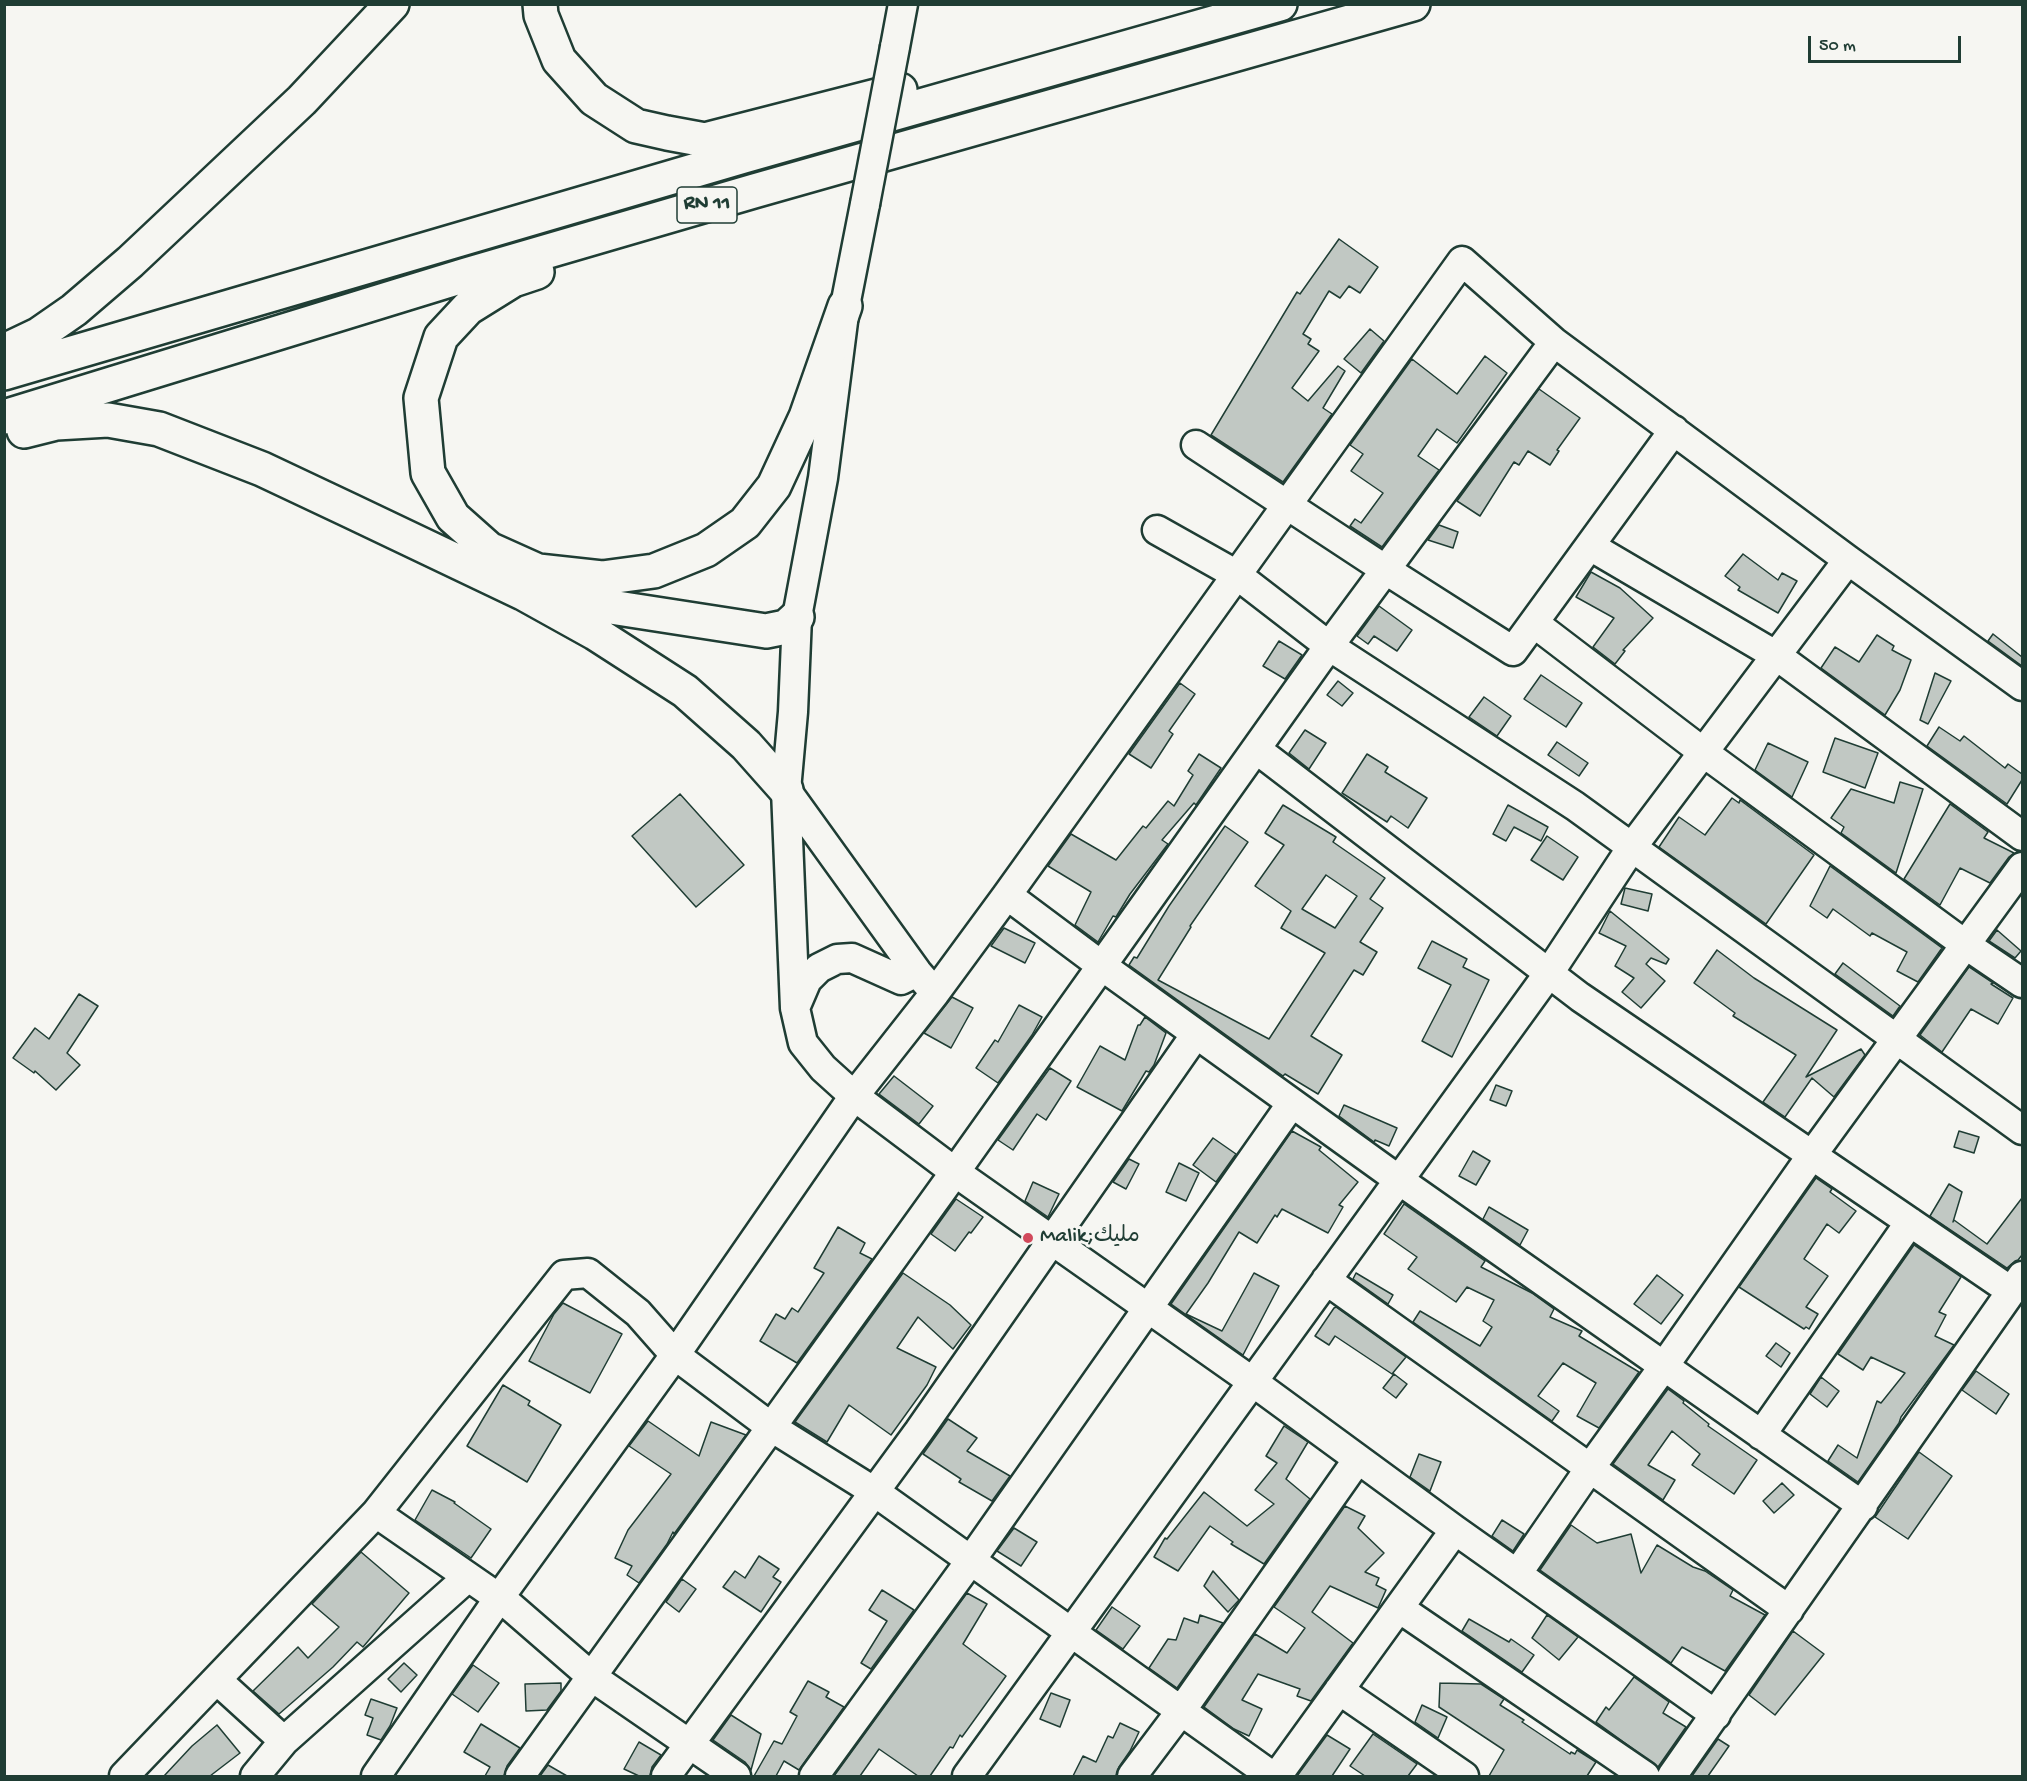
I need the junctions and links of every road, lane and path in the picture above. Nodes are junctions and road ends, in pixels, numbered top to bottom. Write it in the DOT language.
graph roads {
  1 [pos="392,4"];
  2 [pos="540,4"];
  3 [pos="903,4"];
  4 [pos="1280,4"];
  5 [pos="1413,4"];
  6 [pos="993,123"];
  7 [pos="845,306"];
  8 [pos="1554,342"];
  9 [pos="4,351"];
  10 [pos="4,373"];
  11 [pos="4,417"];
  12 [pos="1674,430"];
  13 [pos="4,436"];
  14 [pos="1196,445"];
  15 [pos="1288,504"];
  16 [pos="1157,530"];
  17 [pos="1590,546"];
  18 [pos="1848,560"];
  19 [pos="1386,570"];
  20 [pos="1237,575"];
  21 [pos="523,593"];
  22 [pos="797,617"];
  23 [pos="1534,623"];
  24 [pos="1329,646"];
  25 [pos="1777,656"];
  26 [pos="2022,686"];
  27 [pos="1256,749"];
  28 [pos="1703,752"];
  29 [pos="786,790"];
  30 [pos="2022,836"];
  31 [pos="1632,847"];
  32 [pos="2022,867"];
  33 [pos="1007,895"];
  34 [pos="1966,945"];
  35 [pos="1102,966"];
  36 [pos="1549,973"];
  37 [pos="926,983"];
  38 [pos="2022,983"];
  39 [pos="795,1008"];
  40 [pos="1196,1034"];
  41 [pos="1897,1039"];
  42 [pos="854,1096"];
  43 [pos="1292,1103"];
  44 [pos="2022,1130"];
  45 [pos="1812,1155"];
  46 [pos="955,1172"];
  47 [pos="1399,1180"];
  48 [pos="1911,1222"];
  49 [pos="1052,1240"];
  50 [pos="1326,1280"];
  51 [pos="2017,1284"];
  52 [pos="1149,1308"];
  53 [pos="675,1355"];
  54 [pos="1664,1366"];
  55 [pos="1253,1382"];
  56 [pos="771,1427"];
  57 [pos="1761,1435"];
  58 [pos="1358,1459"];
  59 [pos="1590,1468"];
  60 [pos="875,1492"];
  61 [pos="1863,1506"];
  62 [pos="376,1513"];
  63 [pos="1455,1530"];
  64 [pos="971,1560"];
  65 [pos="1518,1574"];
  66 [pos="468,1577"];
  67 [pos="499,1598"];
  68 [pos="1399,1608"];
  69 [pos="1789,1610"];
  70 [pos="1071,1632"];
  71 [pos="592,1677"];
  72 [pos="218,1681"];
  73 [pos="1339,1690"];
  74 [pos="1181,1711"];
  75 [pos="1716,1715"];
  76 [pos="284,1742"];
  77 [pos="690,1744"];
  78 [pos="124,1776"];
  79 [pos="255,1776"];
  80 [pos="376,1776"];
  81 [pos="520,1776"];
  82 [pos="666,1776"];
  83 [pos="736,1776"];
  84 [pos="814,1776"];
  85 [pos="967,1776"];
  86 [pos="1132,1776"];
  87 [pos="1272,1776"];
  88 [pos="1277,1776"];
  89 [pos="1464,1776"];
  90 [pos="1645,1776"];
  91 [pos="1672,1776"];
  1 -- 9 [label="highway"];
  2 -- 4 [label="highway"];
  3 -- 7 [label="street, bridge"];
  4 -- 10 [label="highway, RN 11"];
  5 -- 6 [label="highway, RN 11"];
  6 -- 7 [label="highway"];
  6 -- 11 [label="highway, RN 11"];
  7 -- 22 [label="street"];
  8 -- 12 [label="street"];
  8 -- 15 [label="street"];
  8 -- 19 [label="street"];
  12 -- 17 [label="street"];
  12 -- 18 [label="street"];
  13 -- 21 [label="highway"];
  14 -- 15 [label="street"];
  15 -- 19 [label="street"];
  15 -- 20 [label="street"];
  16 -- 20 [label="street"];
  17 -- 23 [label="street"];
  17 -- 25 [label="street"];
  18 -- 25 [label="street"];
  18 -- 26 [label="street"];
  19 -- 23 [label="street"];
  19 -- 24 [label="street"];
  20 -- 24 [label="street"];
  20 -- 33 [label="street"];
  21 -- 22 [label="highway"];
  21 -- 29 [label="highway"];
  22 -- 29 [label="street"];
  23 -- 28 [label="street"];
  24 -- 27 [label="street"];
  24 -- 31 [label="street"];
  25 -- 28 [label="street"];
  25 -- 30 [label="street"];
  27 -- 35 [label="street"];
  27 -- 36 [label="street"];
  28 -- 31 [label="street"];
  28 -- 34 [label="street"];
  29 -- 37 [label="street"];
  29 -- 39 [label="street"];
  31 -- 36 [label="street"];
  31 -- 41 [label="street"];
  32 -- 34 [label="street"];
  33 -- 35 [label="street"];
  33 -- 37 [label="street"];
  34 -- 38 [label="street"];
  34 -- 41 [label="street"];
  35 -- 40 [label="street"];
  35 -- 46 [label="street"];
  36 -- 45 [label="street"];
  36 -- 47 [label="street"];
  37 -- 39 [label="street"];
  37 -- 42 [label="street"];
  39 -- 42 [label="street"];
  40 -- 43 [label="street"];
  40 -- 49 [label="street"];
  41 -- 44 [label="street"];
  41 -- 45 [label="street"];
  42 -- 46 [label="street"];
  42 -- 53 [label="street"];
  43 -- 47 [label="street"];
  43 -- 52 [label="street"];
  45 -- 48 [label="street"];
  45 -- 54 [label="street"];
  46 -- 49 [label="street"];
  46 -- 56 [label="street"];
  47 -- 50 [label="street"];
  47 -- 54 [label="street"];
  48 -- 51 [label="street"];
  48 -- 57 [label="street"];
  49 -- 52 [label="street"];
  49 -- 60 [label="street"];
  50 -- 55 [label="street"];
  50 -- 59 [label="street"];
  51 -- 61 [label="street"];
  52 -- 55 [label="street"];
  52 -- 64 [label="street"];
  53 -- 56 [label="street"];
  53 -- 62 [label="street"];
  53 -- 67 [label="street"];
  54 -- 57 [label="street"];
  54 -- 59 [label="street"];
  55 -- 58 [label="street"];
  55 -- 70 [label="street"];
  56 -- 60 [label="street"];
  56 -- 71 [label="street"];
  57 -- 61 [label="street"];
  58 -- 63 [label="street"];
  58 -- 74 [label="street"];
  59 -- 65 [label="street"];
  59 -- 69 [label="street"];
  60 -- 64 [label="street"];
  60 -- 77 [label="street"];
  61 -- 69 [label="street"];
  62 -- 66 [label="street"];
  62 -- 72 [label="street"];
  63 -- 65 [label="street"];
  63 -- 68 [label="street"];
  64 -- 70 [label="street"];
  64 -- 84 [label="street"];
  65 -- 75 [label="street"];
  66 -- 67 [label="street"];
  66 -- 76 [label="street"];
  67 -- 71 [label="street"];
  67 -- 80 [label="street"];
  68 -- 73 [label="street"];
  68 -- 90 [label="street"];
  69 -- 75 [label="street"];
  70 -- 74 [label="street"];
  70 -- 85 [label="street"];
  71 -- 77 [label="street"];
  71 -- 81 [label="street"];
  72 -- 76 [label="street"];
  72 -- 78 [label="street"];
  73 -- 88 [label="street"];
  73 -- 89 [label="street"];
  74 -- 86 [label="street"];
  74 -- 87 [label="street"];
  75 -- 91 [label="street"];
  76 -- 79 [label="street"];
  77 -- 82 [label="street"];
  77 -- 83 [label="street"];
}
